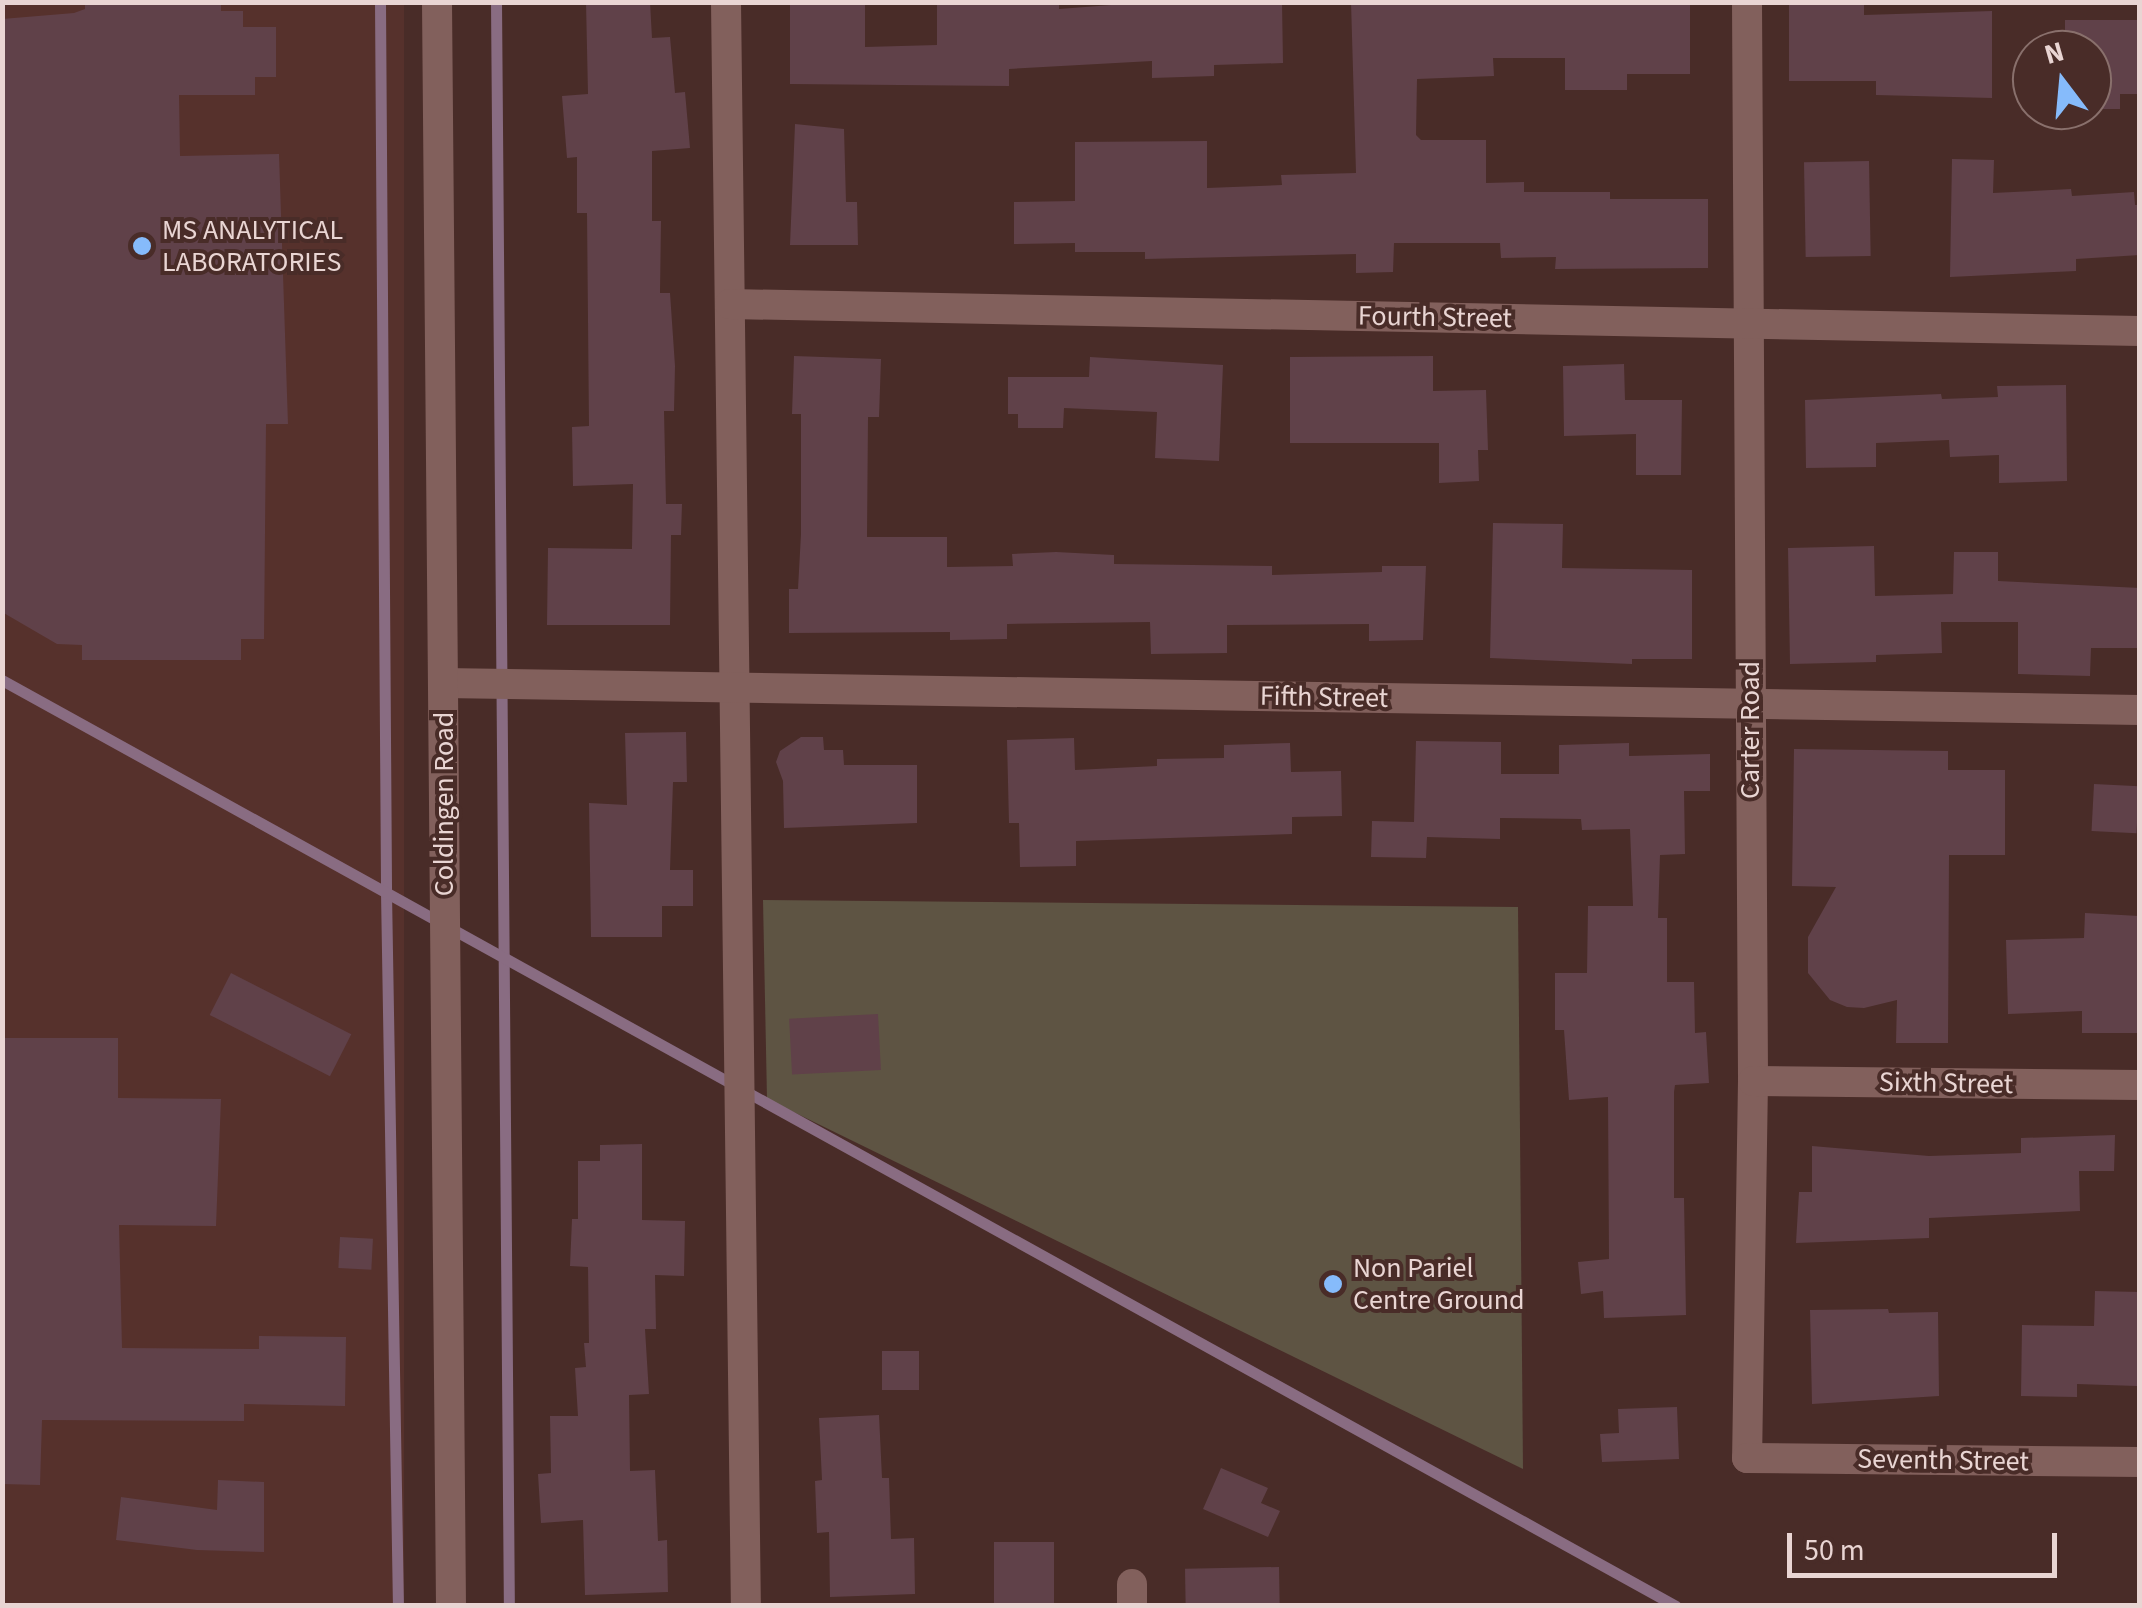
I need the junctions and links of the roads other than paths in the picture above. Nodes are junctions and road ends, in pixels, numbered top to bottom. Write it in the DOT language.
graph roads {
  1 [pos="437,2"];
  2 [pos="726,2"];
  3 [pos="1747,2"];
  4 [pos="730,304"];
  5 [pos="1748,323"];
  6 [pos="2140,331"];
  7 [pos="443,683"];
  8 [pos="735,688"];
  9 [pos="1750,704"];
  10 [pos="2140,710"];
  11 [pos="1752,1081"];
  12 [pos="2140,1085"];
  13 [pos="1748,1458"];
  14 [pos="2140,1462"];
  15 [pos="451,1606"];
  16 [pos="746,1606"];
  1 -- 7 [label="street, Coldingen Road"];
  2 -- 4 [label="street"];
  3 -- 5 [label="street, Carter Road"];
  4 -- 5 [label="street, Fourth Street"];
  4 -- 8 [label="street"];
  5 -- 6 [label="street, Fourth Street"];
  5 -- 9 [label="street, Carter Road"];
  7 -- 8 [label="street, Fifth Street"];
  7 -- 15 [label="street, Coldingen Road"];
  8 -- 9 [label="street, Fifth Street"];
  8 -- 16 [label="street"];
  9 -- 10 [label="street, Fifth Street"];
  9 -- 11 [label="street, Carter Road"];
  11 -- 12 [label="street, Sixth Street"];
  11 -- 13 [label="street, Carter Road"];
  13 -- 14 [label="street, Seventh Street"];
}
